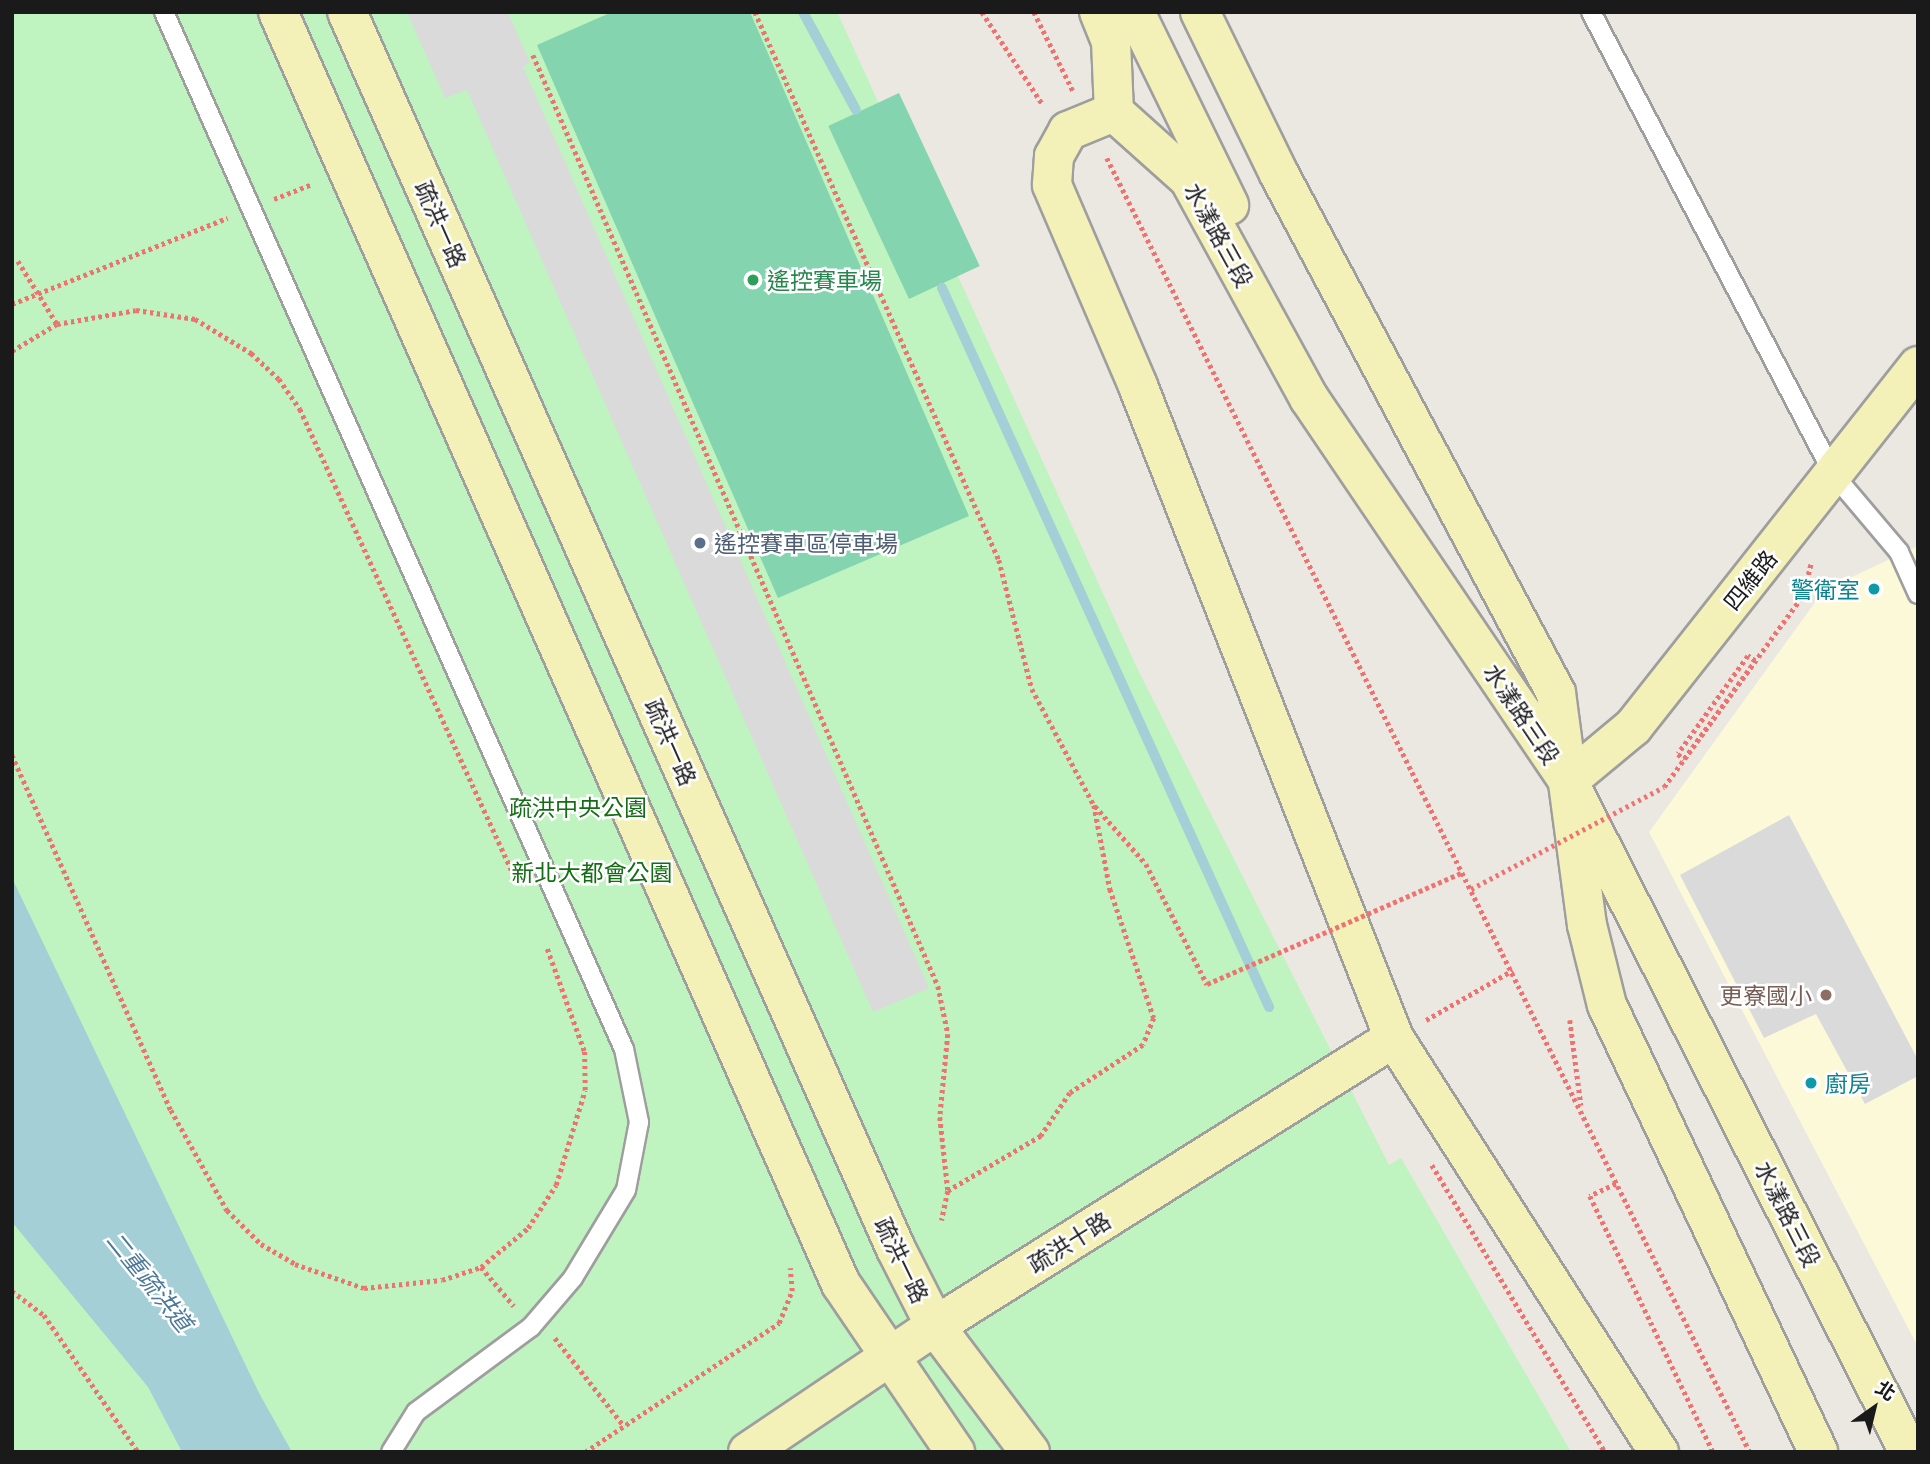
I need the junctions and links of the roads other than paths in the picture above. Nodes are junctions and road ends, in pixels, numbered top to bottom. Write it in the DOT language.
graph roads {
  1 [pos="164,12"];
  2 [pos="278,12"];
  3 [pos="347,12"];
  4 [pos="1099,12"];
  5 [pos="1135,12"];
  6 [pos="1200,12"];
  7 [pos="1591,12"];
  8 [pos="1090,121"];
  9 [pos="1240,272"];
  10 [pos="1918,366"];
  11 [pos="1834,475"];
  12 [pos="1918,594"];
  13 [pos="1568,781"];
  14 [pos="1409,1030"];
  15 [pos="935,1326"];
  16 [pos="888,1357"];
  17 [pos="391,1452"];
  18 [pos="748,1452"];
  19 [pos="955,1452"];
  20 [pos="1030,1452"];
  21 [pos="1659,1452"];
  22 [pos="1818,1452"];
  23 [pos="1909,1452"];
  1 -- 17 [label="lane"];
  2 -- 16 [label="street"];
  3 -- 15 [label="street, 疏洪一路"];
  4 -- 8 [label="street"];
  5 -- 9 [label="street"];
  6 -- 13 [label="street"];
  7 -- 11 [label="lane"];
  8 -- 9 [label="street, 水漾路三段"];
  8 -- 14 [label="street"];
  9 -- 13 [label="street, 水漾路三段"];
  10 -- 11 [label="street, 四維路"];
  11 -- 12 [label="lane"];
  11 -- 13 [label="street, 四維路"];
  13 -- 22 [label="street"];
  13 -- 23 [label="street, 水漾路三段"];
  14 -- 15 [label="street, 疏洪十路"];
  14 -- 21 [label="street"];
  15 -- 16 [label="street, 疏洪十路"];
  15 -- 20 [label="street, 疏洪一路"];
  16 -- 18 [label="street, 疏洪十路"];
  16 -- 19 [label="street"];
}
